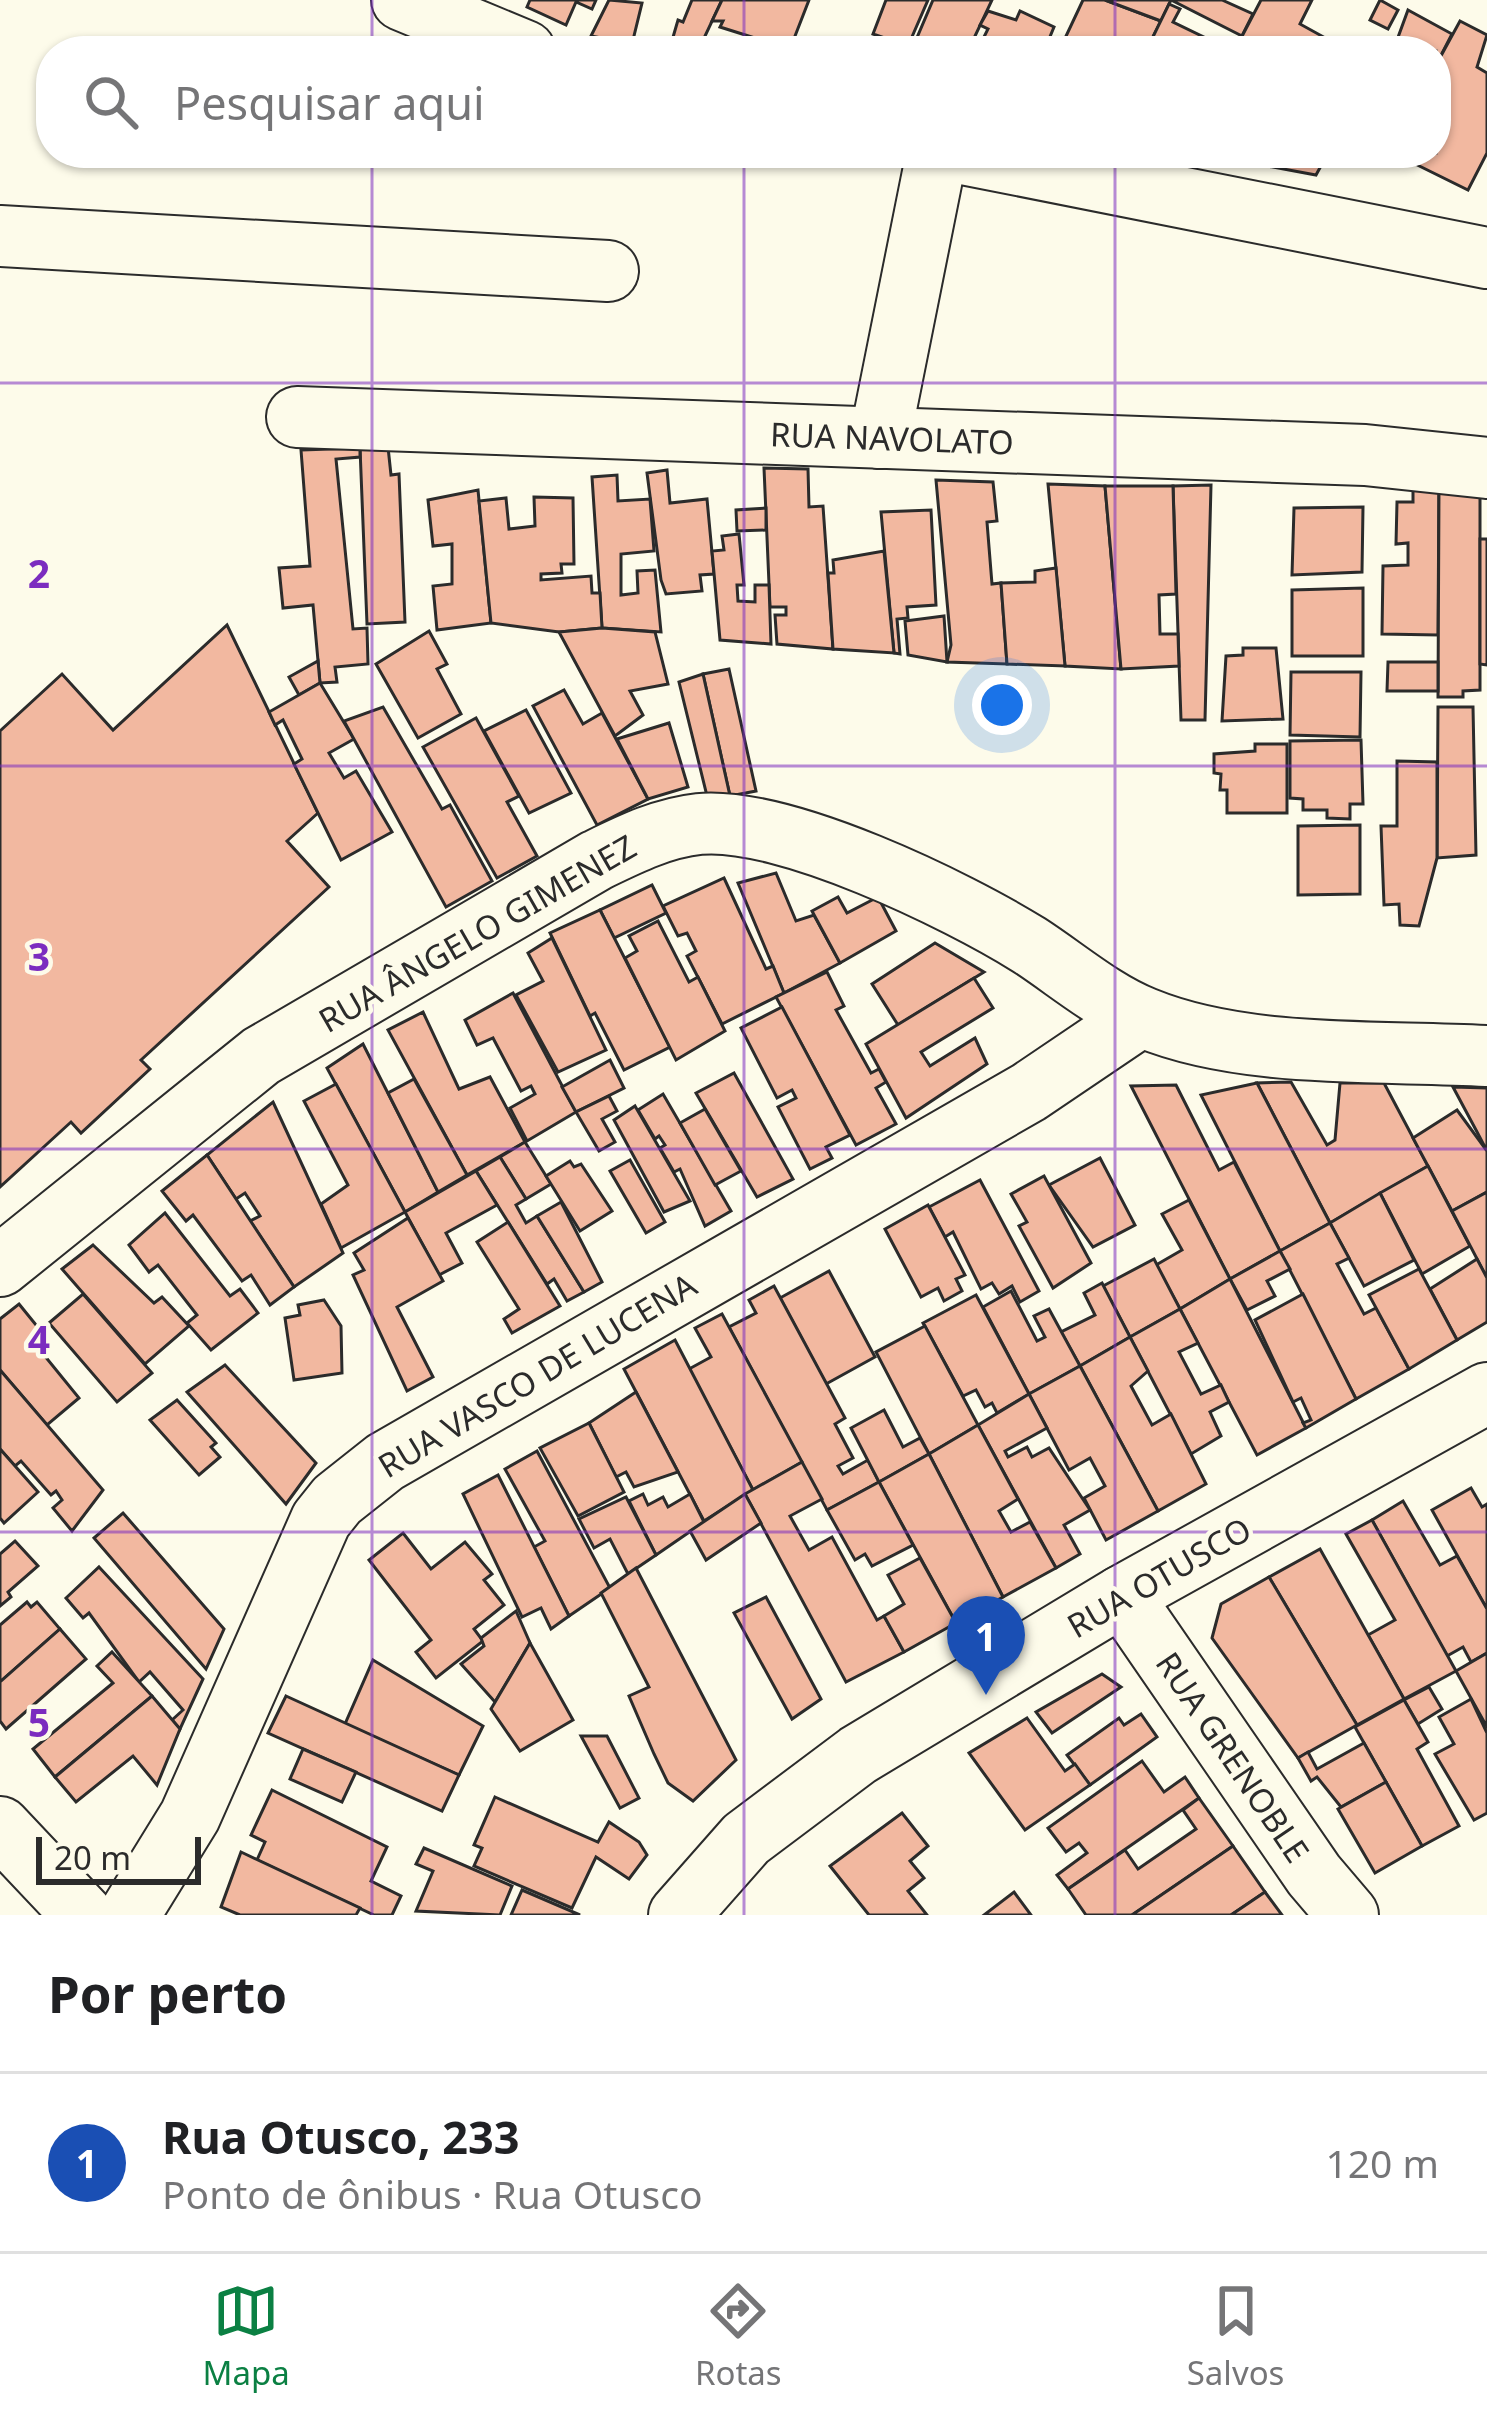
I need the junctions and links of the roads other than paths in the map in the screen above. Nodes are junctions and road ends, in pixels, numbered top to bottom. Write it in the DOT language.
graph roads {
  1 [pos="402,0"];
  2 [pos="489,36"];
  3 [pos="934,168"];
  4 [pos="1034,168"];
  5 [pos="0,236"];
  6 [pos="1487,258"];
  7 [pos="608,271"];
  8 [pos="297,417"];
  9 [pos="880,438"];
  10 [pos="1487,468"];
  11 [pos="1140,1017"];
  12 [pos="1487,1057"];
  13 [pos="0,1266"];
  14 [pos="1487,1393"];
  15 [pos="1122,1596"];
  16 [pos="0,1827"];
  17 [pos="82,1915"];
  18 [pos="129,1915"];
  19 [pos="679,1915"];
  20 [pos="1348,1915"];
  1 -- 2 [label="street"];
  3 -- 9 [label="street"];
  4 -- 6 [label="street"];
  5 -- 7 [label="street"];
  8 -- 9 [label="street, RUA NAVOLATO"];
  9 -- 10 [label="street, RUA NAVOLATO"];
  11 -- 12 [label="street, RUA ÂNGELO GIMENEZ"];
  11 -- 13 [label="street, RUA ÂNGELO GIMENEZ"];
  11 -- 18 [label="street, RUA VASCO DE LUCENA"];
  14 -- 15 [label="street, RUA OTUSCO"];
  15 -- 19 [label="street, RUA OTUSCO"];
  15 -- 20 [label="street, RUA GRENOBLE"];
  16 -- 17 [label="street"];
}
